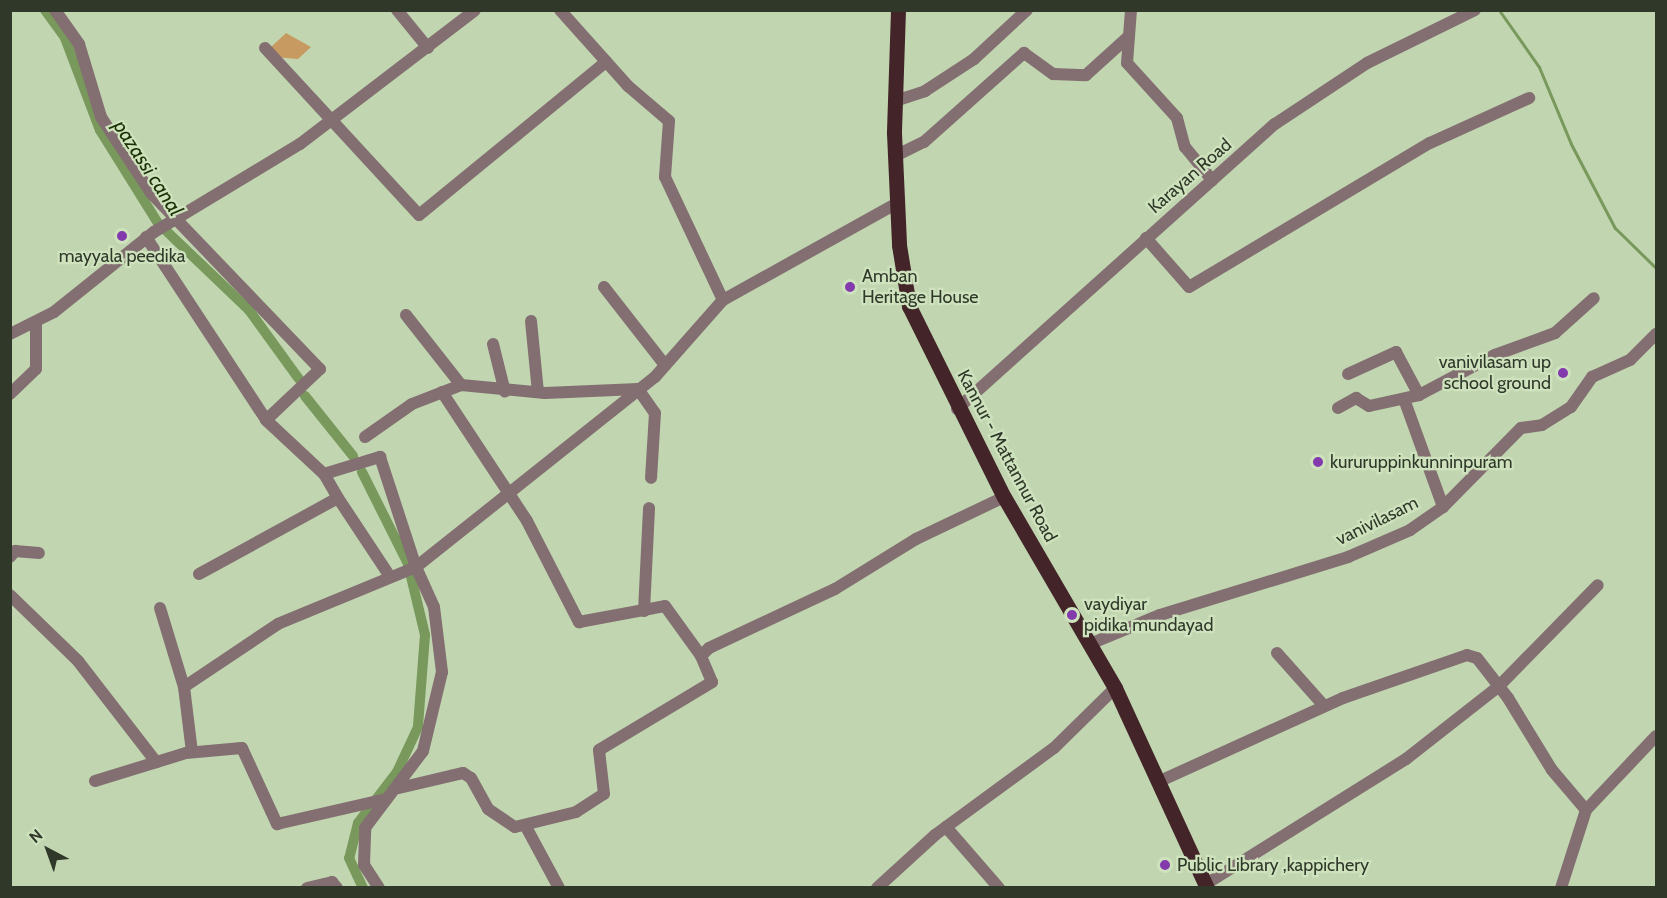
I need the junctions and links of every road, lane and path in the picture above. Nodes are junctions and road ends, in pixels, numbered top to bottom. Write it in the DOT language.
graph roads {
  1 [pos="55,10"];
  2 [pos="397,10"];
  3 [pos="475,10"];
  4 [pos="560,10"];
  5 [pos="898,10"];
  6 [pos="1027,10"];
  7 [pos="1131,10"];
  8 [pos="1475,10"];
  9 [pos="1128,37"];
  10 [pos="265,48"];
  11 [pos="428,48"];
  12 [pos="606,62"];
  13 [pos="1529,98"];
  14 [pos="895,101"];
  15 [pos="333,116"];
  16 [pos="895,156"];
  17 [pos="1212,180"];
  18 [pos="897,203"];
  19 [pos="174,221"];
  20 [pos="150,234"];
  21 [pos="1146,238"];
  22 [pos="604,286"];
  23 [pos="1594,298"];
  24 [pos="723,300"];
  25 [pos="406,315"];
  26 [pos="531,321"];
  27 [pos="36,323"];
  28 [pos="10,334"];
  29 [pos="1656,334"];
  30 [pos="493,344"];
  31 [pos="665,365"];
  32 [pos="1348,374"];
  33 [pos="461,385"];
  34 [pos="638,389"];
  35 [pos="442,392"];
  36 [pos="505,392"];
  37 [pos="538,392"];
  38 [pos="10,394"];
  39 [pos="1419,396"];
  40 [pos="1404,399"];
  41 [pos="1338,408"];
  42 [pos="957,409"];
  43 [pos="266,420"];
  44 [pos="365,437"];
  45 [pos="324,474"];
  46 [pos="651,478"];
  47 [pos="506,496"];
  48 [pos="1004,497"];
  49 [pos="338,498"];
  50 [pos="1443,507"];
  51 [pos="649,508"];
  52 [pos="39,553"];
  53 [pos="10,557"];
  54 [pos="415,567"];
  55 [pos="199,574"];
  56 [pos="389,575"];
  57 [pos="1598,585"];
  58 [pos="10,595"];
  59 [pos="160,608"];
  60 [pos="644,611"];
  61 [pos="1089,645"];
  62 [pos="1277,653"];
  63 [pos="701,656"];
  64 [pos="1498,686"];
  65 [pos="184,687"];
  66 [pos="1114,688"];
  67 [pos="1324,706"];
  68 [pos="1656,736"];
  69 [pos="192,752"];
  70 [pos="156,762"];
  71 [pos="1160,780"];
  72 [pos="94,781"];
  73 [pos="399,788"];
  74 [pos="385,799"];
  75 [pos="1586,810"];
  76 [pos="525,825"];
  77 [pos="946,827"];
  78 [pos="1206,886"];
  79 [pos="307,888"];
  80 [pos="337,888"];
  81 [pos="379,888"];
  82 [pos="559,888"];
  83 [pos="877,888"];
  84 [pos="999,888"];
  85 [pos="1561,888"];
  1 -- 19 [label="street"];
  2 -- 11 [label="street"];
  3 -- 11 [label="street"];
  4 -- 12 [label="street"];
  5 -- 14 [label="main road, Kannur - Mattannur Road"];
  6 -- 14 [label="street"];
  7 -- 9 [label="street"];
  8 -- 17 [label="street, Karayan Road"];
  9 -- 16 [label="street"];
  9 -- 17 [label="street"];
  10 -- 15 [label="street"];
  11 -- 15 [label="street"];
  12 -- 15 [label="street"];
  12 -- 24 [label="street"];
  13 -- 21 [label="street"];
  14 -- 16 [label="main road, Kannur - Mattannur Road"];
  15 -- 19 [label="street"];
  16 -- 18 [label="main road, Kannur - Mattannur Road"];
  17 -- 21 [label="street, Karayan Road"];
  18 -- 24 [label="street"];
  18 -- 42 [label="main road, Kannur - Mattannur Road"];
  19 -- 20 [label="street"];
  19 -- 43 [label="street"];
  20 -- 27 [label="street"];
  20 -- 43 [label="street"];
  21 -- 42 [label="street, Karayan Road"];
  22 -- 31 [label="street"];
  23 -- 39 [label="street"];
  24 -- 31 [label="street"];
  25 -- 33 [label="street"];
  26 -- 37 [label="street"];
  27 -- 28 [label="street"];
  27 -- 38 [label="street"];
  29 -- 50 [label="street, vanivilasam"];
  30 -- 36 [label="street"];
  31 -- 34 [label="street"];
  32 -- 39 [label="street"];
  33 -- 35 [label="street"];
  33 -- 36 [label="street"];
  34 -- 37 [label="street"];
  34 -- 46 [label="street"];
  34 -- 47 [label="street"];
  35 -- 44 [label="street"];
  35 -- 47 [label="street"];
  36 -- 37 [label="street"];
  39 -- 40 [label="street"];
  40 -- 41 [label="street"];
  40 -- 50 [label="street"];
  42 -- 48 [label="main road, Kannur - Mattannur Road"];
  43 -- 45 [label="street"];
  45 -- 49 [label="street"];
  45 -- 54 [label="street"];
  47 -- 54 [label="street"];
  47 -- 60 [label="street"];
  48 -- 61 [label="main road, Kannur - Mattannur Road"];
  48 -- 63 [label="street"];
  49 -- 55 [label="street"];
  49 -- 56 [label="street"];
  50 -- 61 [label="street, vanivilasam"];
  51 -- 60 [label="street"];
  52 -- 53 [label="street"];
  54 -- 56 [label="street"];
  54 -- 73 [label="street"];
  56 -- 65 [label="street"];
  57 -- 64 [label="street"];
  58 -- 70 [label="street"];
  59 -- 65 [label="street"];
  60 -- 63 [label="street"];
  61 -- 66 [label="main road, Kannur - Mattannur Road"];
  62 -- 67 [label="street"];
  63 -- 76 [label="street"];
  64 -- 67 [label="street"];
  64 -- 75 [label="street"];
  64 -- 78 [label="street"];
  65 -- 69 [label="street"];
  66 -- 71 [label="main road, Kannur - Mattannur Road"];
  66 -- 77 [label="street"];
  67 -- 71 [label="street"];
  68 -- 75 [label="street"];
  69 -- 70 [label="street"];
  69 -- 74 [label="street"];
  70 -- 72 [label="street"];
  71 -- 78 [label="main road, Kannur - Mattannur Road"];
  73 -- 74 [label="street"];
  73 -- 76 [label="street"];
  74 -- 81 [label="street"];
  75 -- 85 [label="street"];
  76 -- 82 [label="street"];
  77 -- 83 [label="street"];
  77 -- 84 [label="street"];
  79 -- 80 [label="street"];
}
